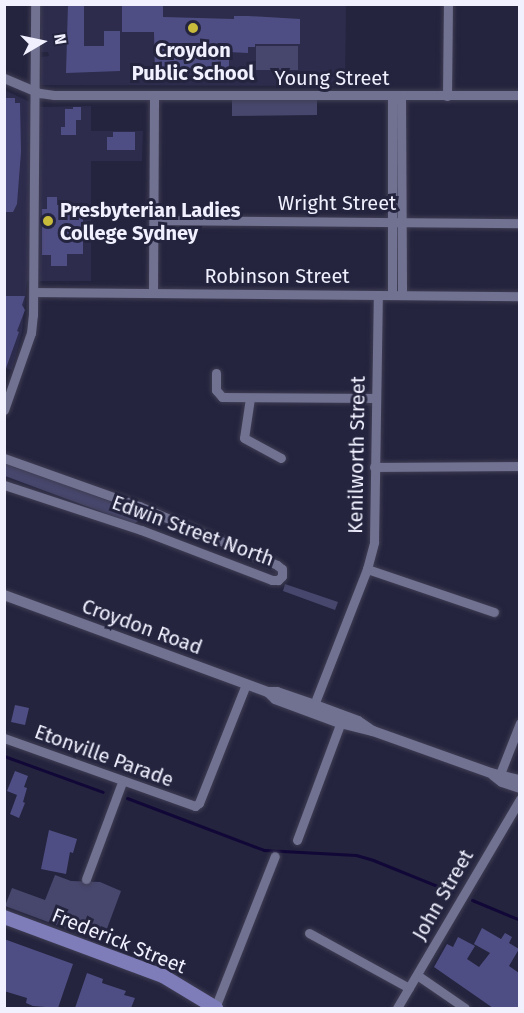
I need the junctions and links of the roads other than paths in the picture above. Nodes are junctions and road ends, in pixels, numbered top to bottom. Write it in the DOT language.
graph roads {
  1 [pos="35,4"];
  2 [pos="448,4"];
  3 [pos="4,78"];
  4 [pos="34,91"];
  5 [pos="519,95"];
  6 [pos="154,96"];
  7 [pos="397,96"];
  8 [pos="447,96"];
  9 [pos="154,220"];
  10 [pos="396,222"];
  11 [pos="519,223"];
  12 [pos="34,292"];
  13 [pos="153,293"];
  14 [pos="378,295"];
  15 [pos="397,295"];
  16 [pos="519,296"];
  17 [pos="216,373"];
  18 [pos="250,398"];
  19 [pos="375,398"];
  20 [pos="4,410"];
  21 [pos="4,458"];
  22 [pos="280,458"];
  23 [pos="519,466"];
  24 [pos="374,467"];
  25 [pos="4,485"];
  26 [pos="367,569"];
  27 [pos="4,595"];
  28 [pos="494,612"];
  29 [pos="246,684"];
  30 [pos="313,709"];
  31 [pos="341,719"];
  32 [pos="519,723"];
  33 [pos="4,738"];
  34 [pos="496,776"];
  35 [pos="519,780"];
  36 [pos="122,782"];
  37 [pos="519,788"];
  38 [pos="519,799"];
  39 [pos="297,840"];
  40 [pos="275,856"];
  41 [pos="86,879"];
  42 [pos="4,917"];
  43 [pos="309,933"];
  44 [pos="417,975"];
  45 [pos="409,988"];
  46 [pos="215,1008"];
  47 [pos="397,1008"];
  48 [pos="465,1008"];
  1 -- 4 [label="street"];
  2 -- 8 [label="street"];
  3 -- 4 [label="street, Young Street"];
  4 -- 6 [label="street, Young Street"];
  4 -- 12 [label="street"];
  5 -- 8 [label="street, Young Street"];
  6 -- 7 [label="street, Young Street"];
  6 -- 9 [label="street"];
  7 -- 8 [label="street, Young Street"];
  7 -- 10 [label="street"];
  9 -- 10 [label="street, Wright Street"];
  9 -- 13 [label="street"];
  10 -- 11 [label="street, Wright Street"];
  10 -- 15 [label="street"];
  12 -- 13 [label="street, Robinson Street"];
  12 -- 20 [label="street"];
  13 -- 14 [label="street, Robinson Street"];
  14 -- 15 [label="street, Robinson Street"];
  14 -- 19 [label="street, Kenilworth Street"];
  15 -- 16 [label="street, Robinson Street"];
  17 -- 18 [label="street"];
  18 -- 19 [label="street"];
  18 -- 22 [label="street"];
  19 -- 24 [label="street, Kenilworth Street"];
  21 -- 25 [label="street, Edwin Street North"];
  23 -- 24 [label="street"];
  24 -- 26 [label="street, Kenilworth Street"];
  26 -- 28 [label="street"];
  26 -- 30 [label="street, Kenilworth Street"];
  27 -- 29 [label="street, Croydon Road"];
  29 -- 30 [label="street, Croydon Road"];
  29 -- 36 [label="street, Etonville Parade"];
  30 -- 31 [label="street, Croydon Road"];
  31 -- 34 [label="street, Croydon Road"];
  31 -- 39 [label="street"];
  32 -- 34 [label="street"];
  33 -- 36 [label="street, Etonville Parade"];
  34 -- 35 [label="street, Croydon Road"];
  34 -- 37 [label="street, Croydon Road"];
  36 -- 41 [label="street"];
  38 -- 44 [label="street, John Street"];
  40 -- 46 [label="street"];
  42 -- 46 [label="main road, Frederick Street"];
  43 -- 45 [label="street"];
  44 -- 45 [label="street, John Street"];
  44 -- 48 [label="street"];
  45 -- 47 [label="street, John Street"];
}
